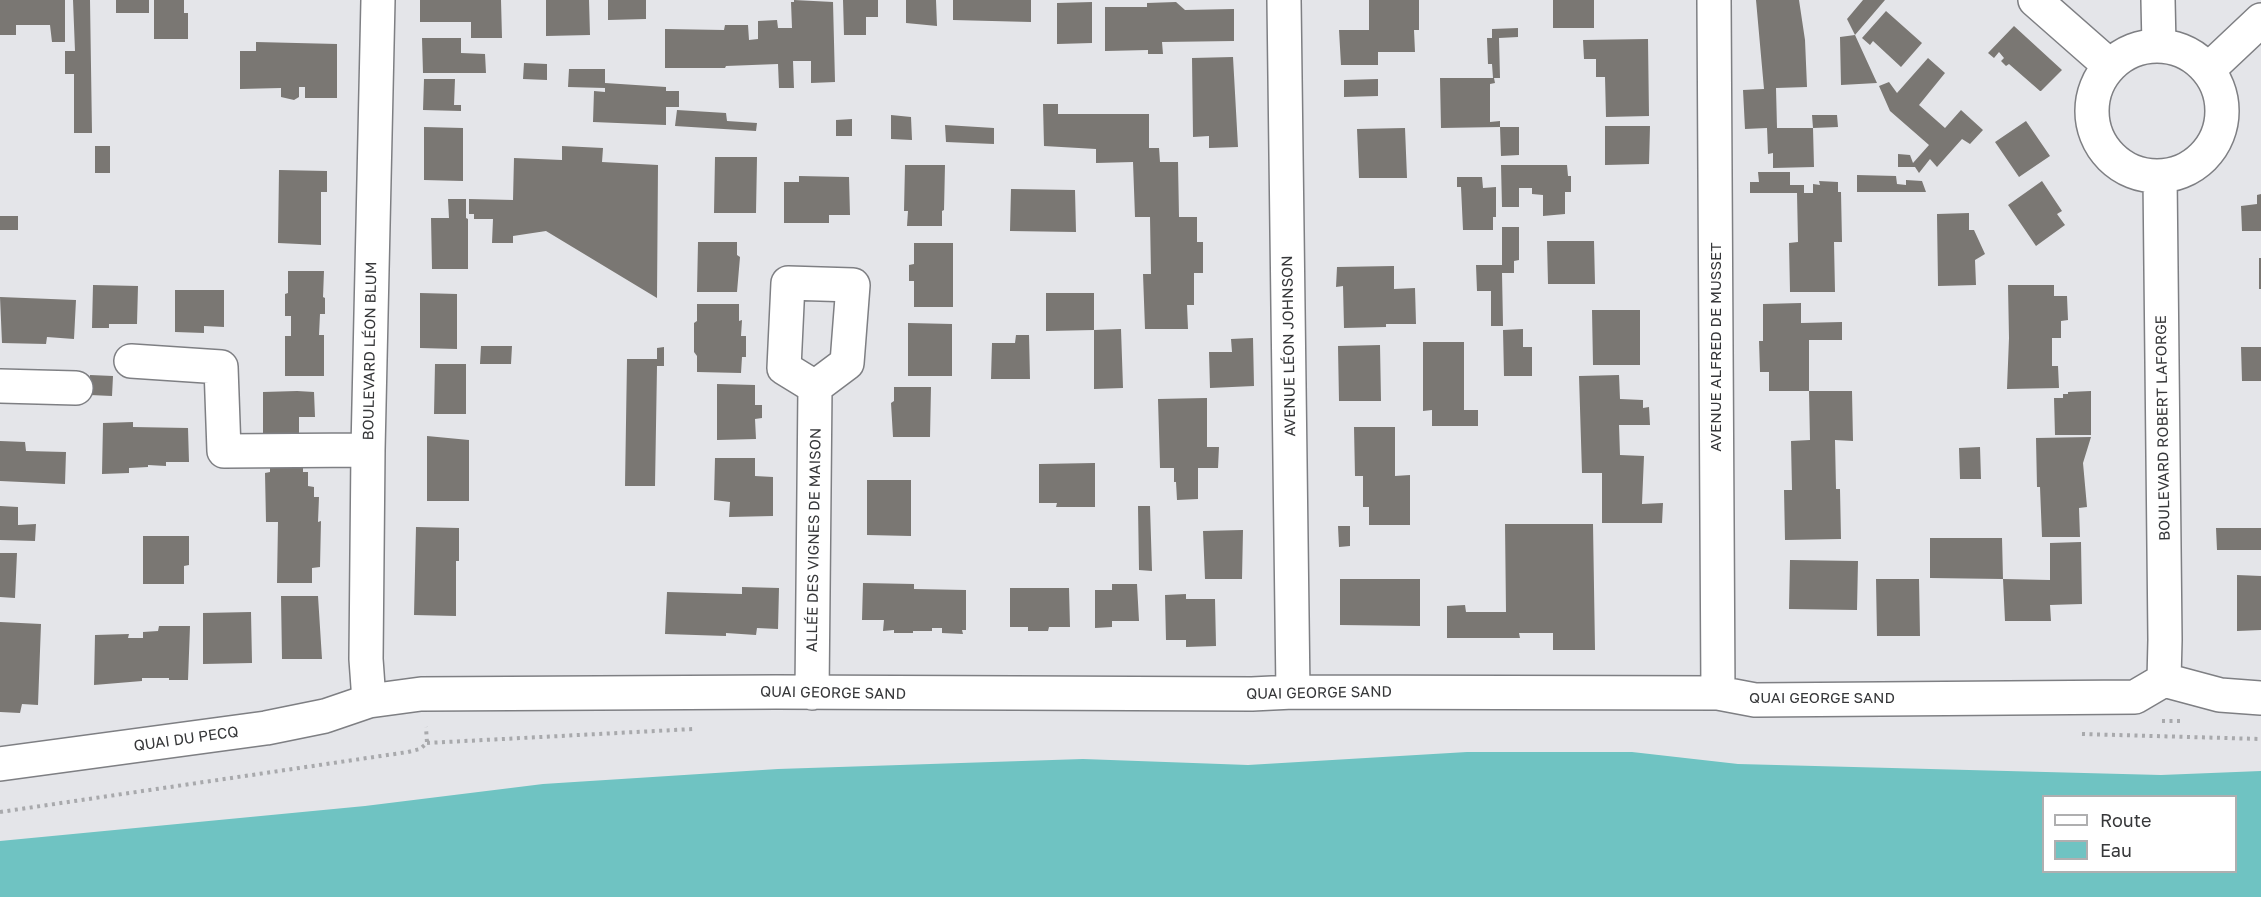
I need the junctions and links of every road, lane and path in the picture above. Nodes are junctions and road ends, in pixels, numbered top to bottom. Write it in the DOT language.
graph roads {
  1 [pos="378,0"];
  2 [pos="1284,0"];
  3 [pos="1714,0"];
  4 [pos="2035,0"];
  5 [pos="2158,0"];
  6 [pos="2261,20"];
  7 [pos="2159,46"];
  8 [pos="2110,66"];
  9 [pos="2208,70"];
  10 [pos="2160,176"];
  11 [pos="131,362"];
  12 [pos="0,386"];
  13 [pos="815,387"];
  14 [pos="76,388"];
  15 [pos="368,450"];
  16 [pos="2164,680"];
  17 [pos="1293,692"];
  18 [pos="812,693"];
  19 [pos="1718,693"];
  20 [pos="2261,698"];
  21 [pos="369,701"];
  22 [pos="426,722"];
  23 [pos="0,764"];
  24 [pos="0,812"];
  1 -- 15 [label="street, BOULEVARD LÉON BLUM"];
  2 -- 17 [label="street, AVENUE LÉON JOHNSON"];
  3 -- 19 [label="street, AVENUE ALFRED DE MUSSET"];
  4 -- 8 [label="street"];
  5 -- 7 [label="street"];
  6 -- 9 [label="street"];
  7 -- 8 [label="street"];
  7 -- 9 [label="street"];
  8 -- 10 [label="street"];
  9 -- 10 [label="street"];
  10 -- 16 [label="street, BOULEVARD ROBERT LAFORGE"];
  11 -- 15 [label="street"];
  12 -- 14 [label="street"];
  13 -- 18 [label="street, ALLÉE DES VIGNES DE MAISON"];
  15 -- 21 [label="street, BOULEVARD LÉON BLUM"];
  16 -- 19 [label="street, QUAI GEORGE SAND"];
  16 -- 20 [label="street"];
  17 -- 18 [label="street, QUAI GEORGE SAND"];
  17 -- 19 [label="street, QUAI GEORGE SAND"];
  18 -- 21 [label="street, QUAI GEORGE SAND"];
  21 -- 23 [label="street, QUAI DU PECQ"];
  22 -- 24 [label="path"];
}
